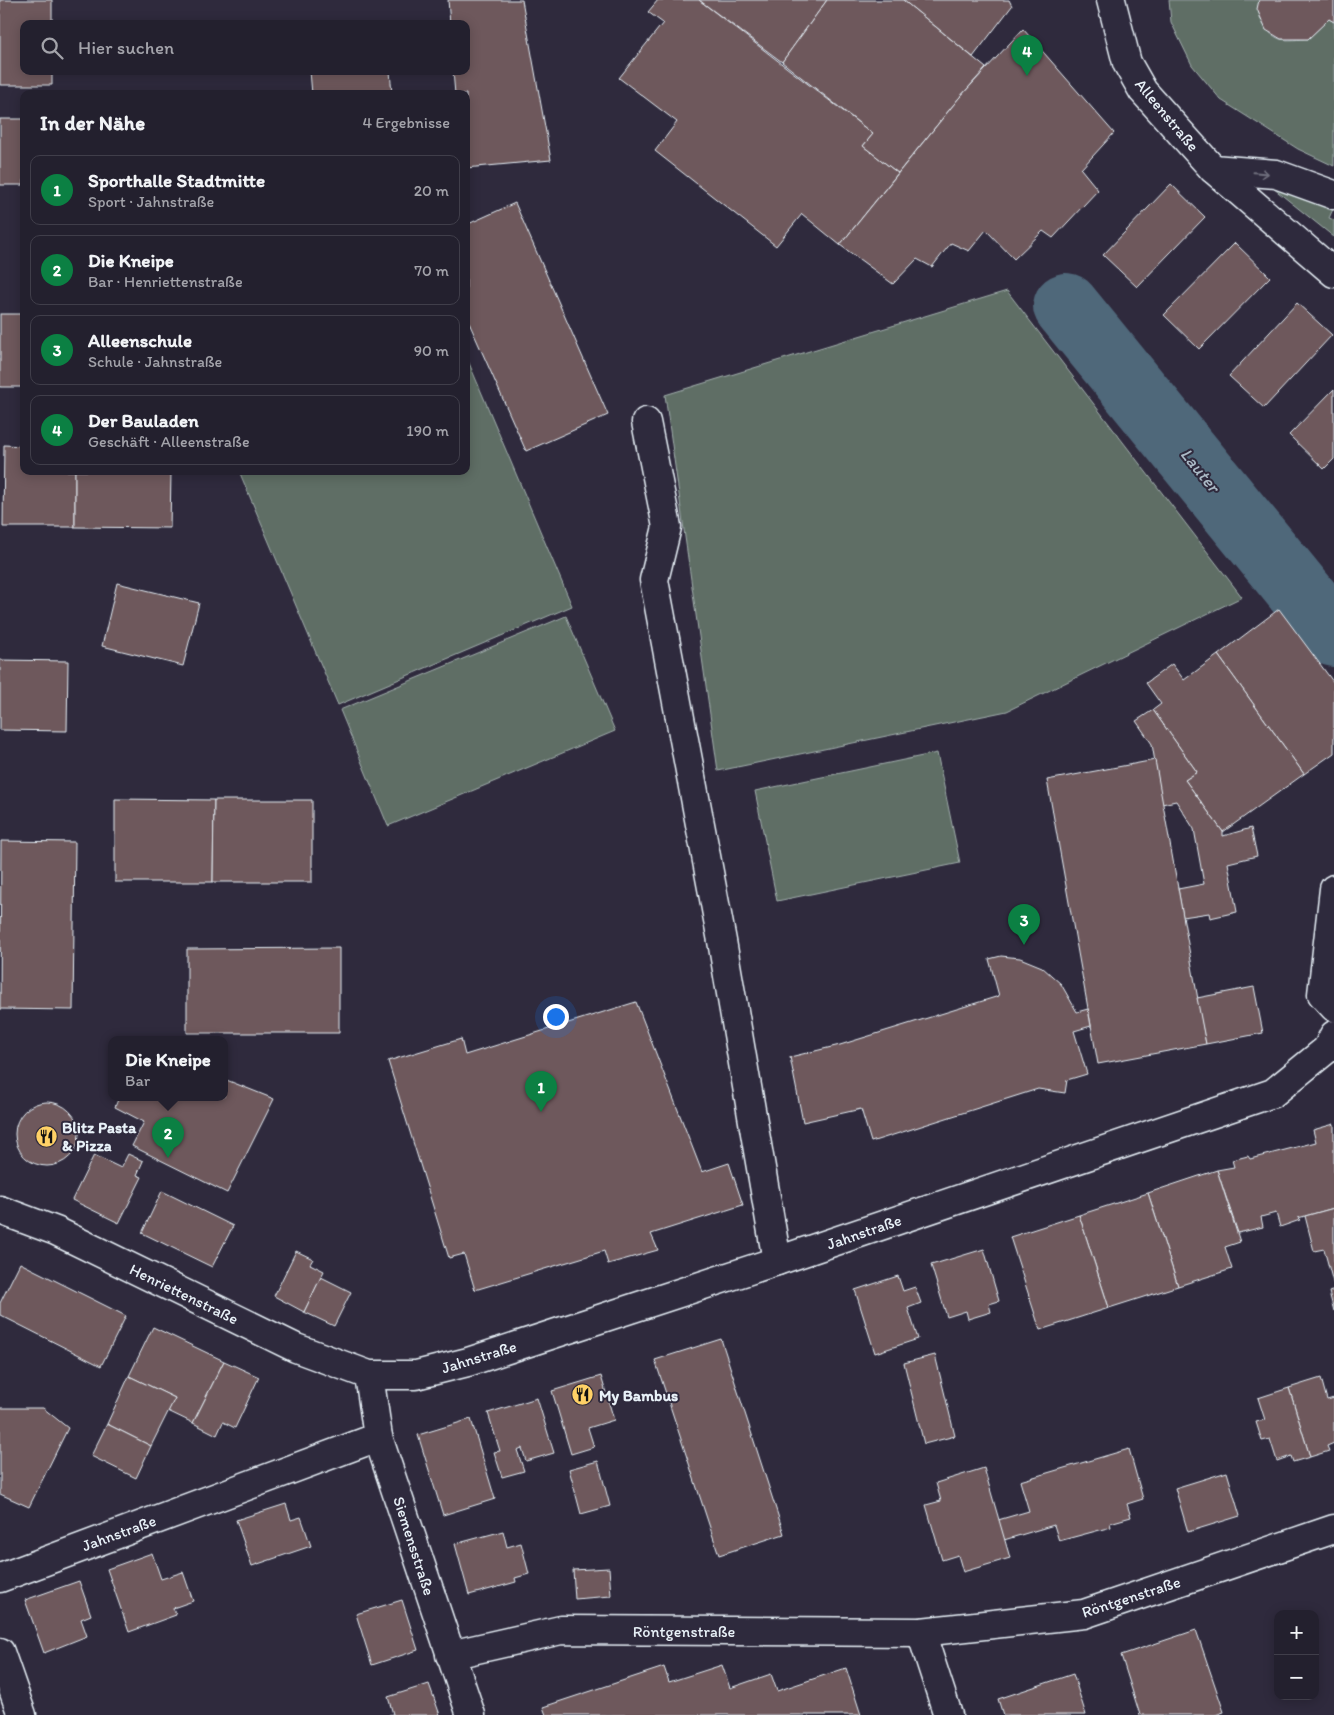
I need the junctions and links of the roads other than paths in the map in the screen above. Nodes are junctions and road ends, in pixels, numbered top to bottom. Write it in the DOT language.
graph roads {
  1 [pos="1111,0"];
  2 [pos="1213,169"];
  3 [pos="1334,195"];
  4 [pos="1334,273"];
  5 [pos="646,422"];
  6 [pos="1333,892"];
  7 [pos="1334,1007"];
  8 [pos="1334,1034"];
  9 [pos="0,1210"];
  10 [pos="777,1261"];
  11 [pos="369,1375"];
  12 [pos="378,1437"];
  13 [pos="1334,1529"];
  14 [pos="0,1578"];
  15 [pos="921,1632"];
  16 [pos="0,1652"];
  17 [pos="450,1655"];
  18 [pos="22,1715"];
  19 [pos="471,1715"];
  20 [pos="948,1715"];
  1 -- 2 [label="street, Alleenstraße"];
  2 -- 3 [label="street, one-way"];
  2 -- 4 [label="street, Alleenstraße"];
  5 -- 10 [label="street"];
  6 -- 7 [label="street"];
  8 -- 10 [label="street, Jahnstraße"];
  9 -- 11 [label="street, Henriettenstraße"];
  10 -- 11 [label="street, Jahnstraße"];
  11 -- 12 [label="street, Siemensstraße"];
  12 -- 14 [label="street, Jahnstraße"];
  12 -- 17 [label="street, Siemensstraße"];
  13 -- 15 [label="street, Röntgenstraße"];
  15 -- 17 [label="street, Röntgenstraße"];
  15 -- 20 [label="street"];
  16 -- 18 [label="street"];
  17 -- 19 [label="street, Siemensstraße"];
}
